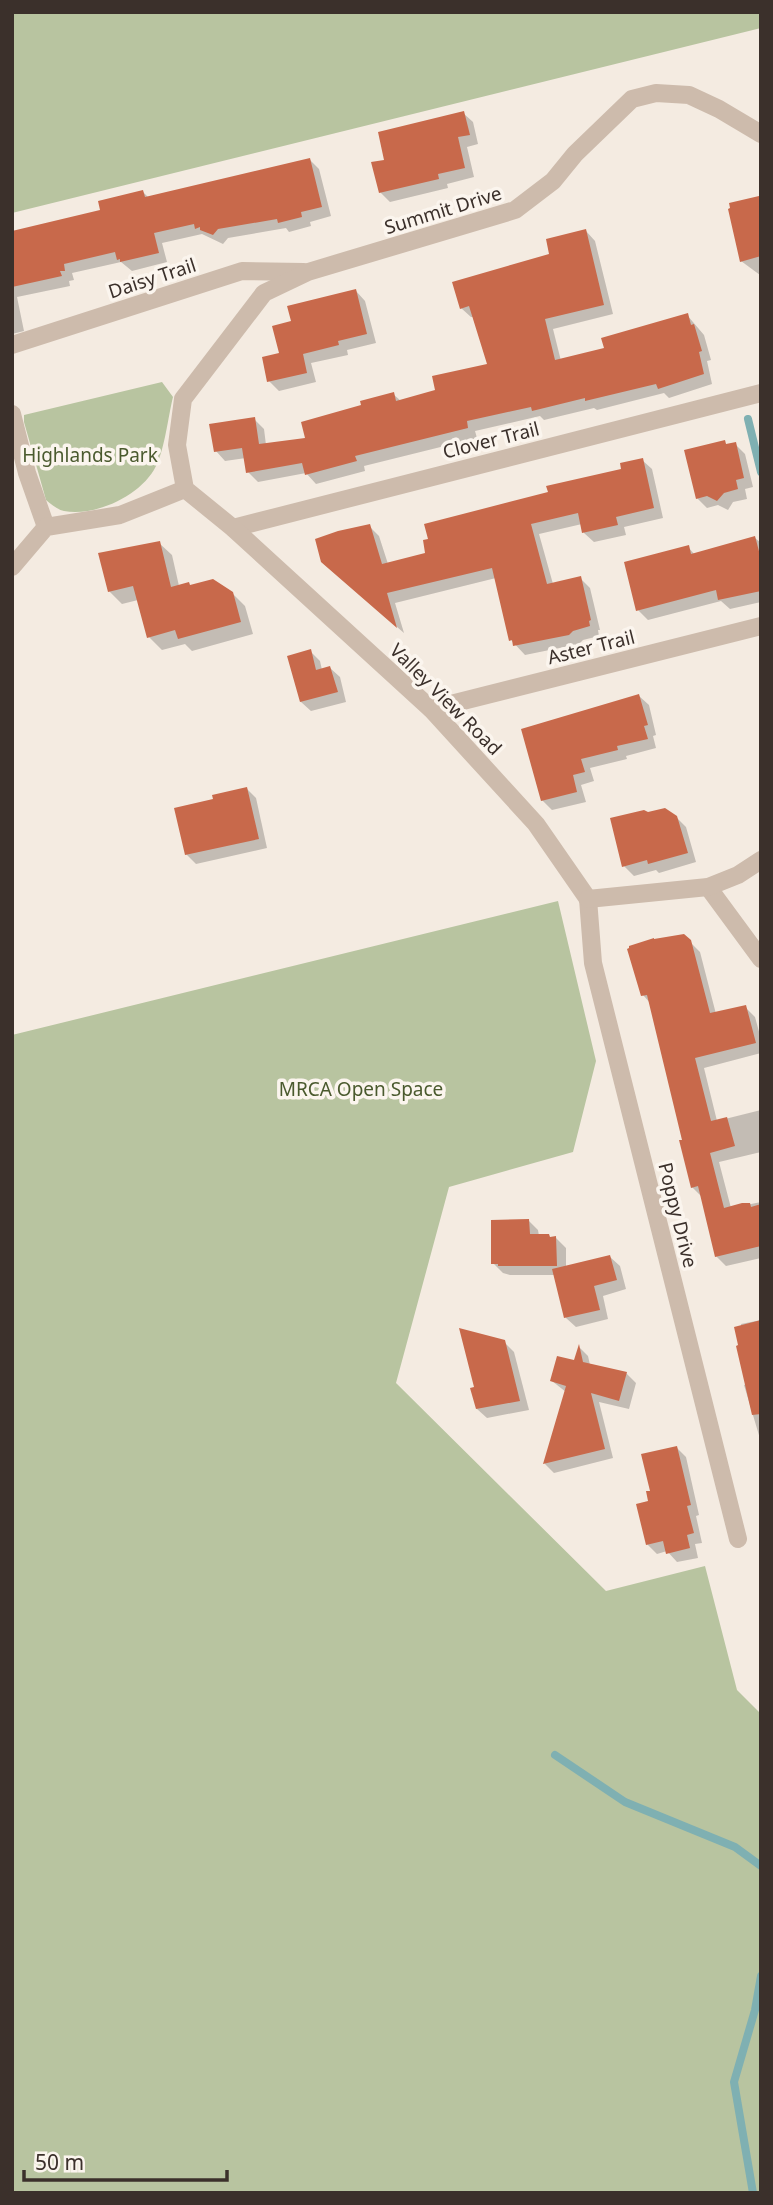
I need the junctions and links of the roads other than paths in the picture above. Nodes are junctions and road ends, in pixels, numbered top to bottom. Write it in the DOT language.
graph roads {
  1 [pos="761,134"];
  2 [pos="308,272"];
  3 [pos="12,345"];
  4 [pos="761,393"];
  5 [pos="12,414"];
  6 [pos="186,489"];
  7 [pos="47,527"];
  8 [pos="233,528"];
  9 [pos="12,567"];
  10 [pos="761,626"];
  11 [pos="431,709"];
  12 [pos="761,860"];
  13 [pos="708,887"];
  14 [pos="588,900"];
  15 [pos="761,959"];
  16 [pos="738,1539"];
  1 -- 2 [label="street, Summit Drive"];
  2 -- 3 [label="street, Daisy Trail"];
  2 -- 6 [label="street, Summit Drive"];
  4 -- 8 [label="street, Clover Trail"];
  5 -- 7 [label="street"];
  6 -- 7 [label="street"];
  6 -- 8 [label="street, Valley View Road"];
  7 -- 9 [label="street"];
  8 -- 11 [label="street, Valley View Road"];
  10 -- 11 [label="street, Aster Trail"];
  11 -- 14 [label="street, Valley View Road"];
  12 -- 13 [label="street"];
  13 -- 14 [label="street"];
  13 -- 15 [label="street"];
  14 -- 16 [label="street, Poppy Drive"];
}
